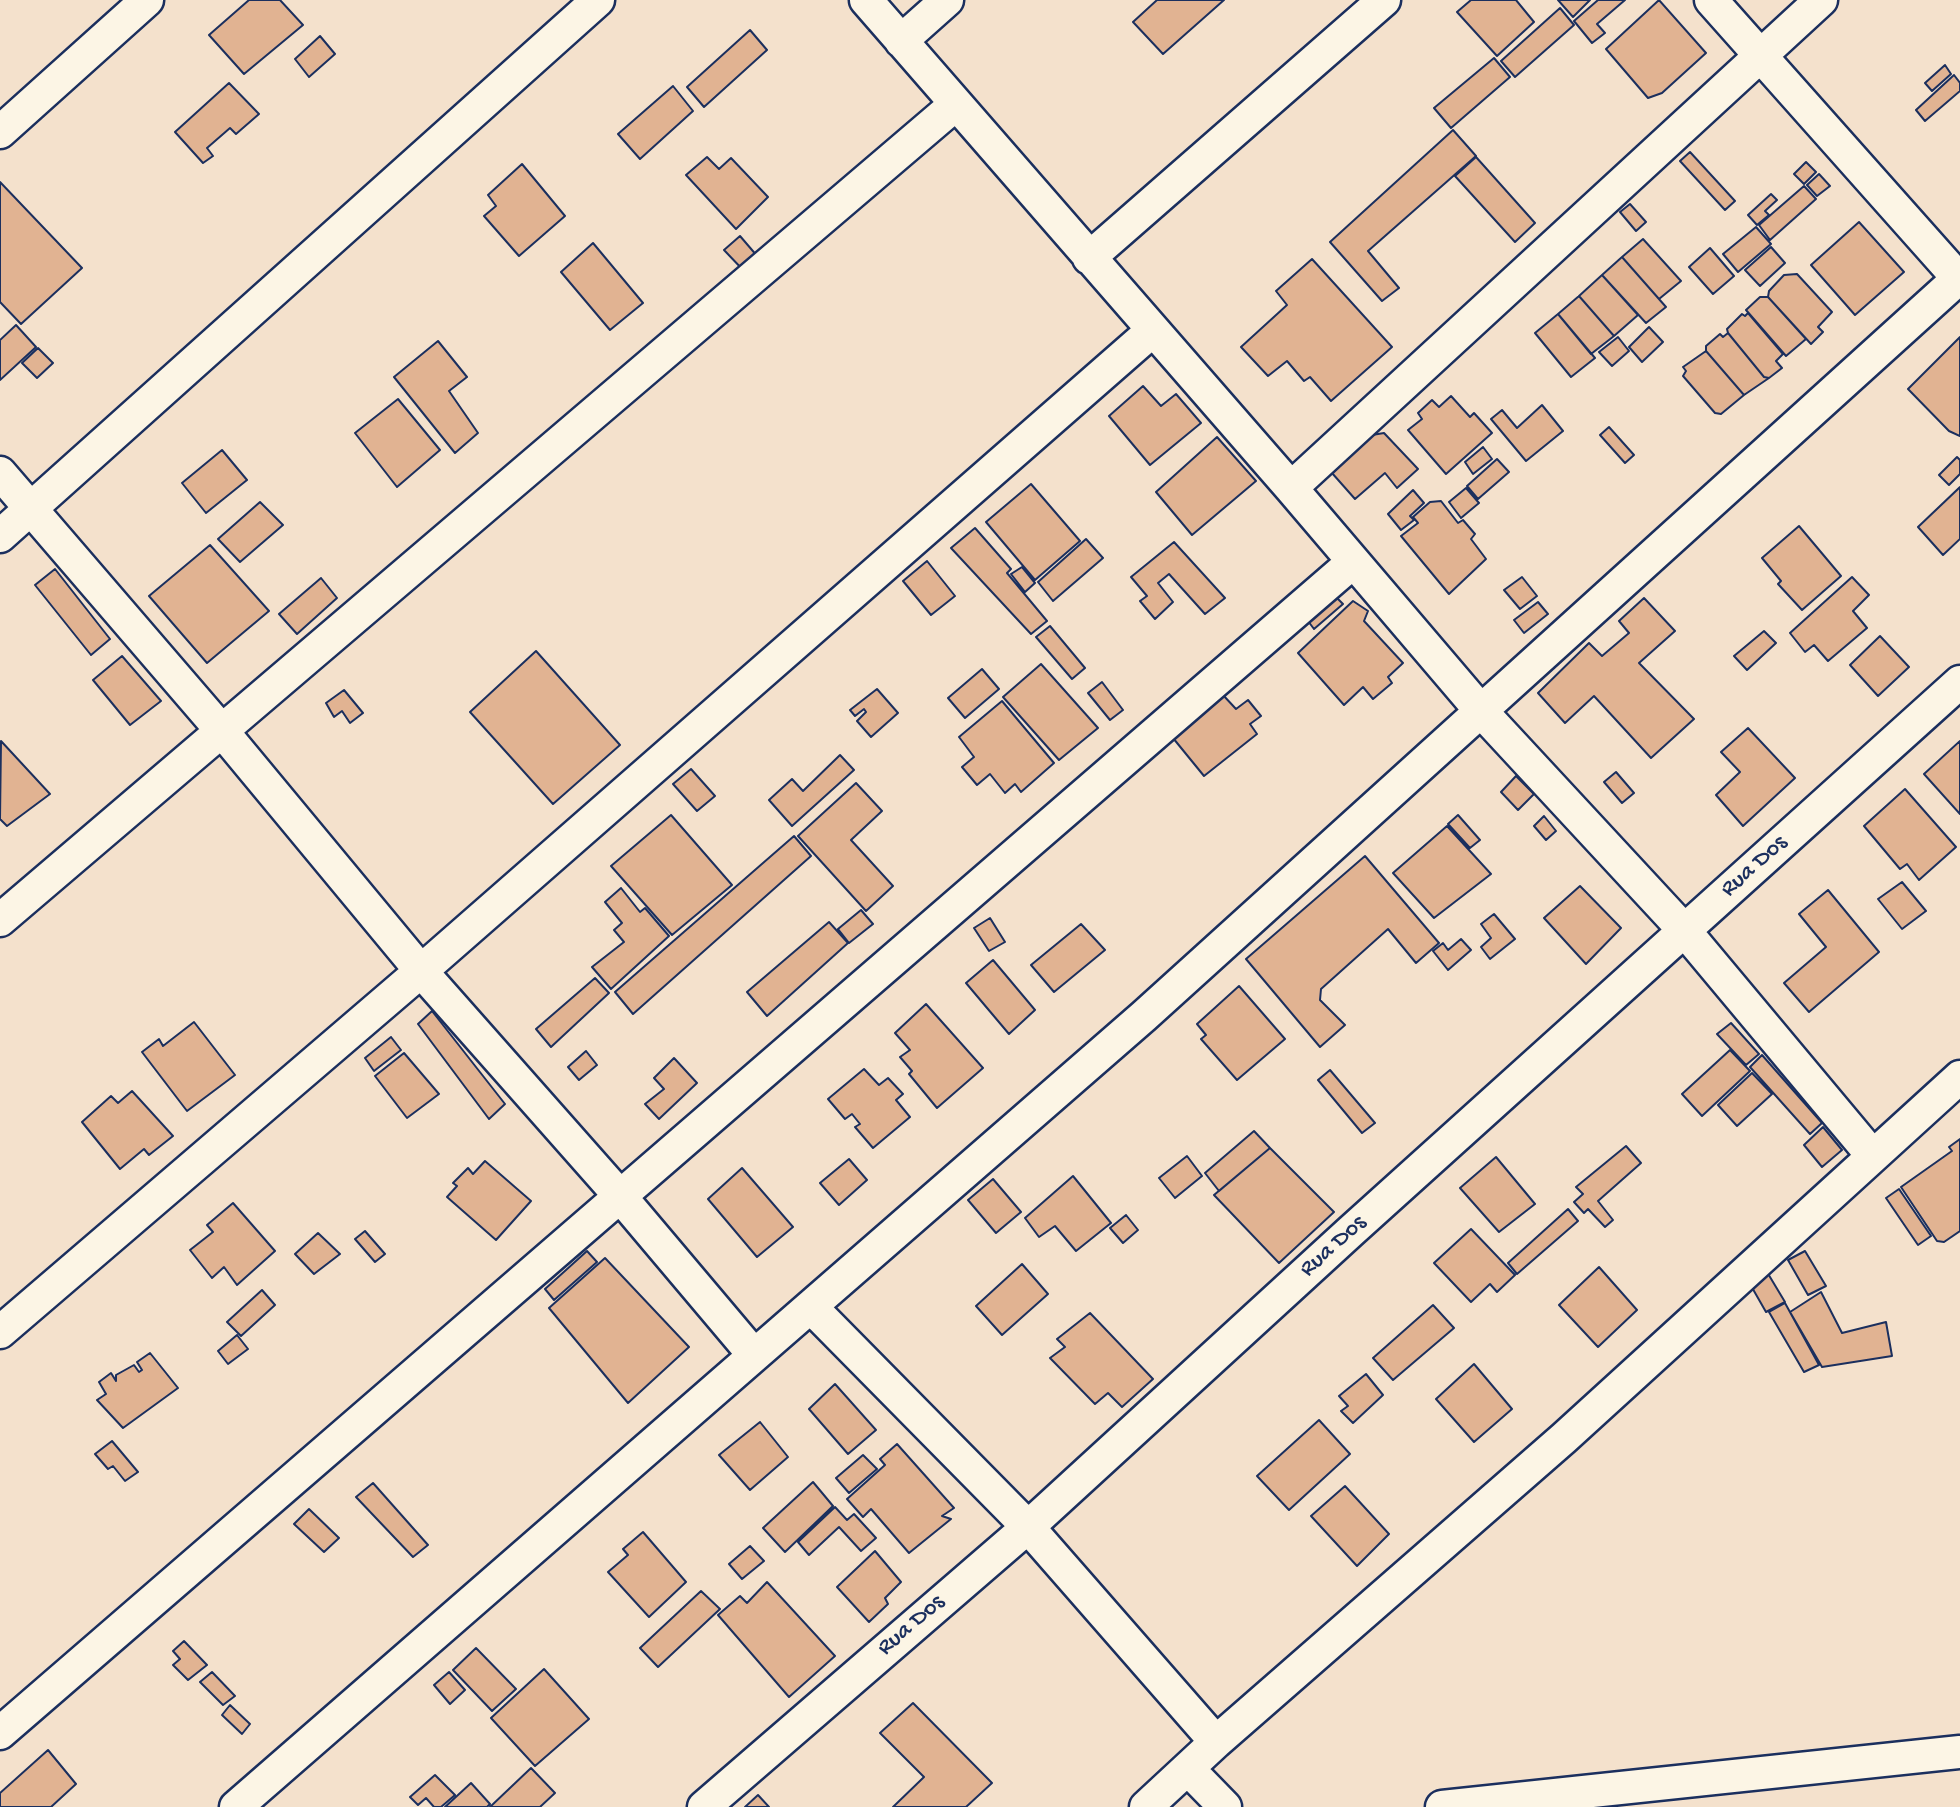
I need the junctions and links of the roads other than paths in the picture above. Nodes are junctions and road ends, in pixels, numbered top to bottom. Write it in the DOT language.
graph roads {
  1 [pos="147,0"];
  2 [pos="598,0"];
  3 [pos="866,0"];
  4 [pos="947,0"];
  5 [pos="1384,0"];
  6 [pos="1711,0"];
  7 [pos="1821,0"];
  8 [pos="901,41"];
  9 [pos="1759,55"];
  10 [pos="956,104"];
  11 [pos="0,132"];
  12 [pos="1089,258"];
  13 [pos="1960,278"];
  14 [pos="1152,331"];
  15 [pos="0,473"];
  16 [pos="1291,488"];
  17 [pos="30,509"];
  18 [pos="0,536"];
  19 [pos="1353,562"];
  20 [pos="1960,682"];
  21 [pos="1481,711"];
  22 [pos="222,731"];
  23 [pos="0,920"];
  24 [pos="1684,930"];
  25 [pos="421,971"];
  26 [pos="1960,1077"];
  27 [pos="1872,1155"];
  28 [pos="619,1195"];
  29 [pos="811,1307"];
  30 [pos="0,1332"];
  31 [pos="754,1354"];
  32 [pos="1028,1527"];
  33 [pos="0,1733"];
  34 [pos="1216,1742"];
  35 [pos="1960,1752"];
  36 [pos="1189,1770"];
  37 [pos="236,1807"];
  38 [pos="704,1807"];
  39 [pos="1146,1807"];
  40 [pos="1225,1807"];
  41 [pos="1442,1807"];
  1 -- 11 [label="street"];
  2 -- 17 [label="street"];
  3 -- 8 [label="street"];
  4 -- 8 [label="street"];
  5 -- 12 [label="street"];
  6 -- 9 [label="street"];
  7 -- 9 [label="street"];
  8 -- 10 [label="street"];
  9 -- 13 [label="street"];
  9 -- 16 [label="street"];
  10 -- 12 [label="street"];
  10 -- 22 [label="street"];
  12 -- 14 [label="street"];
  13 -- 21 [label="street"];
  14 -- 16 [label="street"];
  14 -- 25 [label="street"];
  15 -- 17 [label="street"];
  16 -- 19 [label="street"];
  17 -- 18 [label="street"];
  17 -- 22 [label="street"];
  19 -- 21 [label="street"];
  19 -- 28 [label="street"];
  20 -- 24 [label="street, Rua Dos"];
  21 -- 24 [label="street"];
  21 -- 29 [label="street"];
  22 -- 23 [label="street"];
  22 -- 25 [label="street"];
  24 -- 27 [label="street"];
  24 -- 32 [label="street, Rua Dos"];
  25 -- 28 [label="street"];
  25 -- 30 [label="street"];
  26 -- 27 [label="street"];
  27 -- 34 [label="street"];
  28 -- 31 [label="street"];
  28 -- 33 [label="street"];
  29 -- 31 [label="street"];
  29 -- 32 [label="street"];
  31 -- 37 [label="street"];
  32 -- 34 [label="street"];
  32 -- 38 [label="street, Rua Dos"];
  34 -- 36 [label="street"];
  35 -- 41 [label="street"];
  36 -- 39 [label="street"];
  36 -- 40 [label="street"];
}
